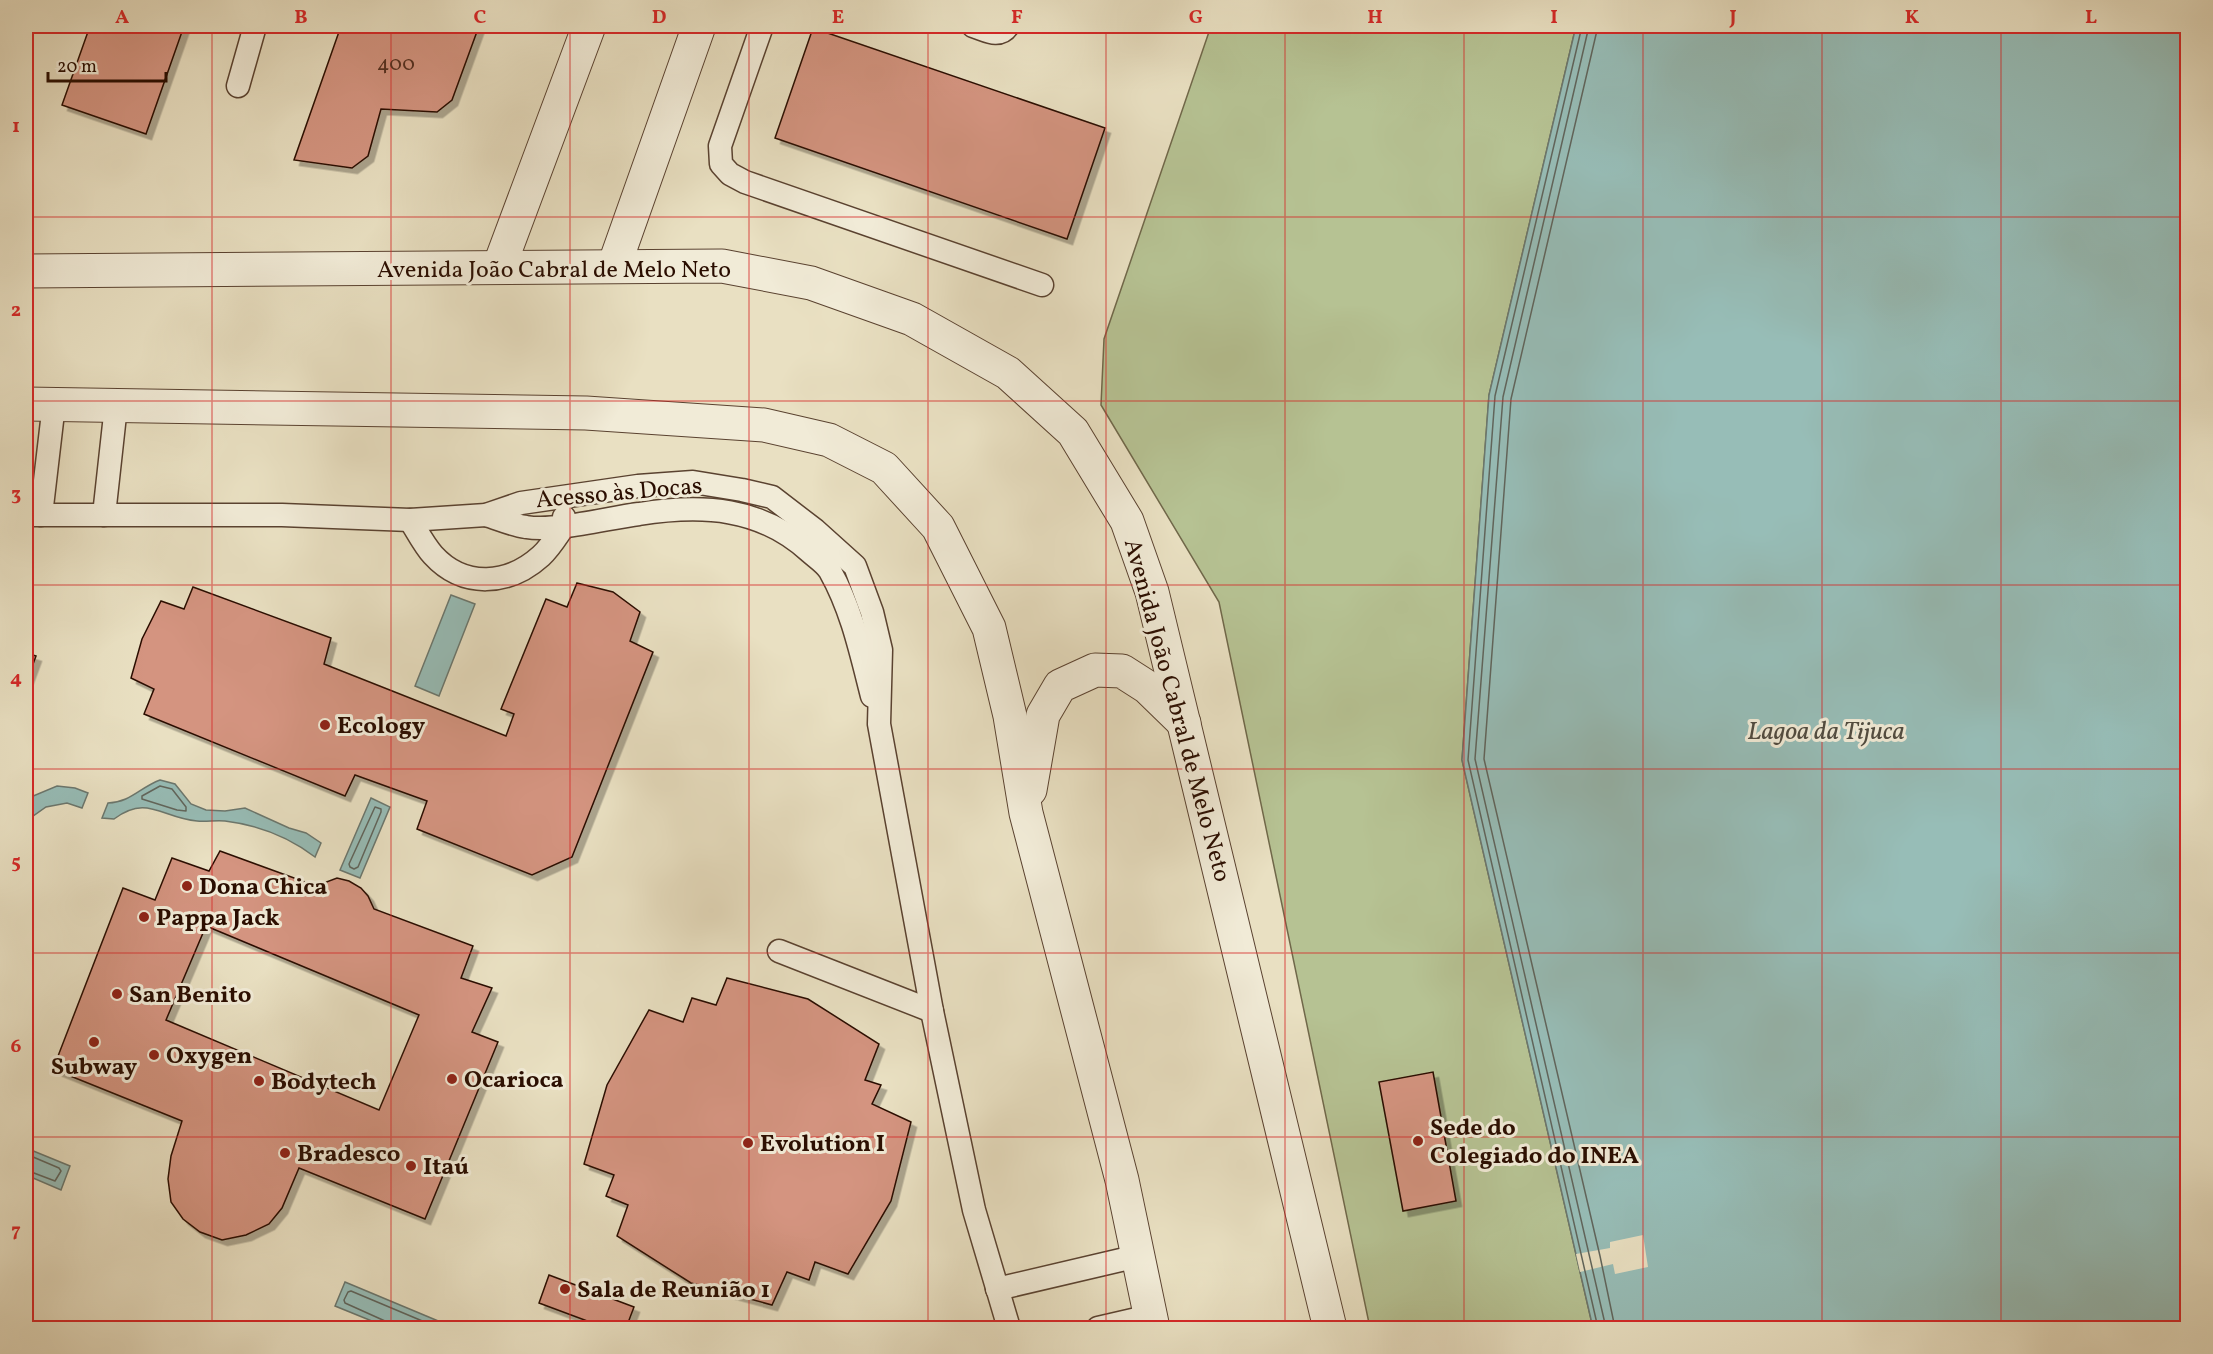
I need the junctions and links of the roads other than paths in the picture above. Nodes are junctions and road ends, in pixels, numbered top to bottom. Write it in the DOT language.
graph roads {
  1 [pos="255,26"];
  2 [pos="589,26"];
  3 [pos="699,26"];
  4 [pos="762,26"];
  5 [pos="973,26"];
  6 [pos="1008,26"];
  7 [pos="238,86"];
  8 [pos="614,266"];
  9 [pos="499,267"];
  10 [pos="26,271"];
  11 [pos="1042,285"];
  12 [pos="35,400"];
  13 [pos="116,406"];
  14 [pos="563,498"];
  15 [pos="33,515"];
  16 [pos="104,515"];
  17 [pos="486,515"];
  18 [pos="410,520"];
  19 [pos="564,526"];
  20 [pos="1184,723"];
  21 [pos="879,724"];
  22 [pos="1026,813"];
  23 [pos="779,951"];
  24 [pos="932,1011"];
  25 [pos="1138,1256"];
  26 [pos="997,1288"];
  27 [pos="1152,1322"];
  28 [pos="1009,1329"];
  29 [pos="1098,1329"];
  30 [pos="1330,1329"];
  1 -- 7 [label="lane"];
  2 -- 9 [label="street"];
  3 -- 8 [label="street"];
  4 -- 11 [label="lane"];
  5 -- 6 [label="lane"];
  8 -- 9 [label="street, Avenida João Cabral de Melo Neto"];
  8 -- 20 [label="street, Avenida João Cabral de Melo Neto"];
  9 -- 10 [label="street, Avenida João Cabral de Melo Neto"];
  12 -- 13 [label="street"];
  12 -- 15 [label="lane"];
  13 -- 16 [label="lane"];
  13 -- 22 [label="street"];
  14 -- 17 [label="lane"];
  14 -- 19 [label="lane"];
  14 -- 21 [label="lane"];
  15 -- 16 [label="lane"];
  16 -- 18 [label="lane"];
  17 -- 18 [label="lane"];
  17 -- 19 [label="lane, Acesso às Docas"];
  18 -- 19 [label="lane"];
  19 -- 21 [label="lane, Acesso às Docas"];
  20 -- 22 [label="street"];
  20 -- 30 [label="street, Avenida João Cabral de Melo Neto"];
  21 -- 24 [label="lane"];
  22 -- 25 [label="street"];
  23 -- 24 [label="lane"];
  24 -- 26 [label="lane"];
  25 -- 26 [label="lane"];
  25 -- 27 [label="street"];
  26 -- 28 [label="lane"];
  27 -- 29 [label="lane"];
}
